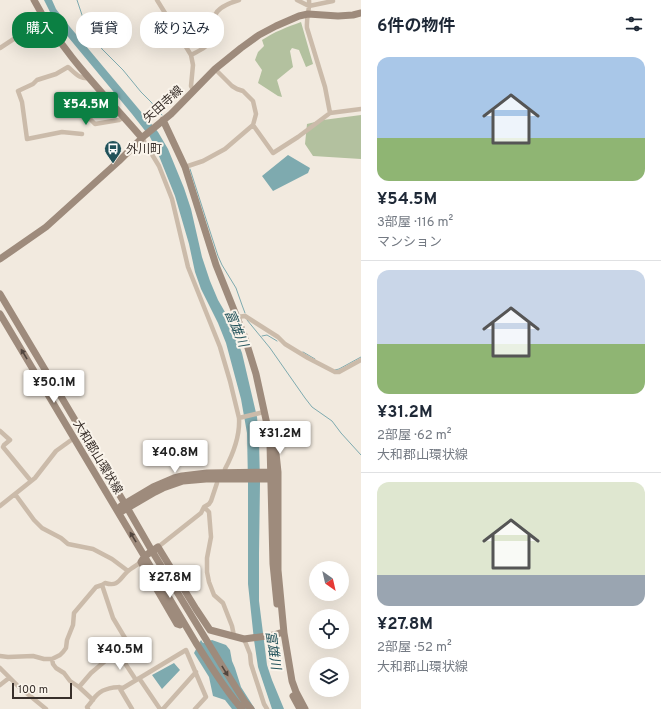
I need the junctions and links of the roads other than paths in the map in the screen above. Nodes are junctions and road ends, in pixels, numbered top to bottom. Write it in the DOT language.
graph roads {
  1 [pos="34,0"];
  2 [pos="157,0"];
  3 [pos="239,0"];
  4 [pos="297,0"];
  5 [pos="309,0"];
  6 [pos="332,0"];
  7 [pos="309,6"];
  8 [pos="41,12"];
  9 [pos="361,13"];
  10 [pos="308,14"];
  11 [pos="12,40"];
  12 [pos="0,48"];
  13 [pos="66,48"];
  14 [pos="191,55"];
  15 [pos="215,69"];
  16 [pos="90,78"];
  17 [pos="101,91"];
  18 [pos="194,91"];
  19 [pos="361,109"];
  20 [pos="330,113"];
  21 [pos="124,118"];
  22 [pos="161,122"];
  23 [pos="253,125"];
  24 [pos="82,134"];
  25 [pos="143,137"];
  26 [pos="185,167"];
  27 [pos="0,259"];
  28 [pos="0,294"];
  29 [pos="0,314"];
  30 [pos="237,317"];
  31 [pos="361,360"];
  32 [pos="261,412"];
  33 [pos="239,418"];
  34 [pos="0,431"];
  35 [pos="74,438"];
  36 [pos="225,468"];
  37 [pos="271,475"];
  38 [pos="31,481"];
  39 [pos="217,483"];
  40 [pos="15,494"];
  41 [pos="0,506"];
  42 [pos="126,506"];
  43 [pos="204,507"];
  44 [pos="117,511"];
  45 [pos="155,549"];
  46 [pos="143,559"];
  47 [pos="128,572"];
  48 [pos="102,585"];
  49 [pos="191,619"];
  50 [pos="278,633"];
  51 [pos="235,637"];
  52 [pos="244,637"];
  53 [pos="119,654"];
  54 [pos="0,656"];
  55 [pos="52,659"];
  56 [pos="0,668"];
  57 [pos="196,672"];
  58 [pos="9,678"];
  59 [pos="137,679"];
  60 [pos="0,685"];
  61 [pos="79,687"];
  62 [pos="120,687"];
  63 [pos="93,700"];
  64 [pos="46,709"];
  65 [pos="88,709"];
  66 [pos="132,709"];
  67 [pos="160,709"];
  68 [pos="163,709"];
  69 [pos="195,709"];
  70 [pos="242,709"];
  71 [pos="250,709"];
  72 [pos="268,709"];
  73 [pos="300,709"];
  74 [pos="305,709"];
  1 -- 8 [label="main road"];
  2 -- 14 [label="street"];
  3 -- 14 [label="street"];
  4 -- 7 [label="street"];
  5 -- 7 [label="street"];
  6 -- 7 [label="street"];
  7 -- 10 [label="street"];
  9 -- 10 [label="main road, 矢田寺線"];
  10 -- 15 [label="main road, 矢田寺線"];
  10 -- 20 [label="street"];
  11 -- 12 [label="street"];
  13 -- 16 [label="main road"];
  14 -- 18 [label="street"];
  15 -- 18 [label="main road, 矢田寺線"];
  15 -- 23 [label="street"];
  16 -- 17 [label="main road"];
  16 -- 24 [label="street"];
  17 -- 21 [label="main road"];
  17 -- 21 [label="street"];
  18 -- 22 [label="main road, 矢田寺線"];
  19 -- 20 [label="street"];
  20 -- 23 [label="street"];
  21 -- 25 [label="main road"];
  22 -- 25 [label="main road, 矢田寺線"];
  22 -- 26 [label="main road"];
  23 -- 26 [label="street"];
  25 -- 27 [label="main road, 矢田寺線"];
  25 -- 33 [label="street"];
  26 -- 30 [label="main road"];
  28 -- 42 [label="main road, 大和郡山環状線"];
  35 -- 29 [label="main road, 大和郡山環状線, one-way"];
  30 -- 31 [label="street"];
  30 -- 32 [label="main road"];
  32 -- 33 [label="street"];
  32 -- 37 [label="main road"];
  33 -- 36 [label="street"];
  34 -- 38 [label="street"];
  35 -- 38 [label="street"];
  35 -- 44 [label="main road, 大和郡山環状線"];
  37 -- 42 [label="main road, 大和郡山環状線"];
  37 -- 50 [label="main road"];
  38 -- 40 [label="street"];
  39 -- 43 [label="street"];
  40 -- 41 [label="street"];
  40 -- 47 [label="street"];
  42 -- 44 [label="main road, 大和郡山環状線"];
  42 -- 45 [label="main road, 大和郡山環状線"];
  43 -- 45 [label="street"];
  43 -- 51 [label="street"];
  46 -- 44 [label="main road, 大和郡山環状線, one-way"];
  45 -- 46 [label="main road"];
  45 -- 49 [label="main road, 大和郡山環状線"];
  45 -- 71 [label="main road, 大和郡山環状線, one-way"];
  46 -- 47 [label="street"];
  46 -- 49 [label="main road, 大和郡山環状線"];
  46 -- 70 [label="main road, 大和郡山環状線"];
  47 -- 48 [label="street"];
  48 -- 53 [label="street"];
  48 -- 55 [label="street"];
  49 -- 51 [label="main road, 大和郡山環状線"];
  50 -- 52 [label="main road, 大和郡山環状線"];
  50 -- 73 [label="main road"];
  50 -- 74 [label="main road"];
  51 -- 52 [label="main road, 大和郡山環状線"];
  52 -- 72 [label="street"];
  53 -- 59 [label="street"];
  53 -- 61 [label="street"];
  54 -- 55 [label="street"];
  55 -- 61 [label="street"];
  56 -- 58 [label="street"];
  57 -- 59 [label="street"];
  57 -- 68 [label="street"];
  57 -- 69 [label="street"];
  58 -- 60 [label="street"];
  58 -- 64 [label="street"];
  59 -- 62 [label="street"];
  59 -- 67 [label="street"];
  61 -- 63 [label="street"];
  62 -- 63 [label="street"];
  62 -- 66 [label="street"];
  63 -- 65 [label="street"];
}
